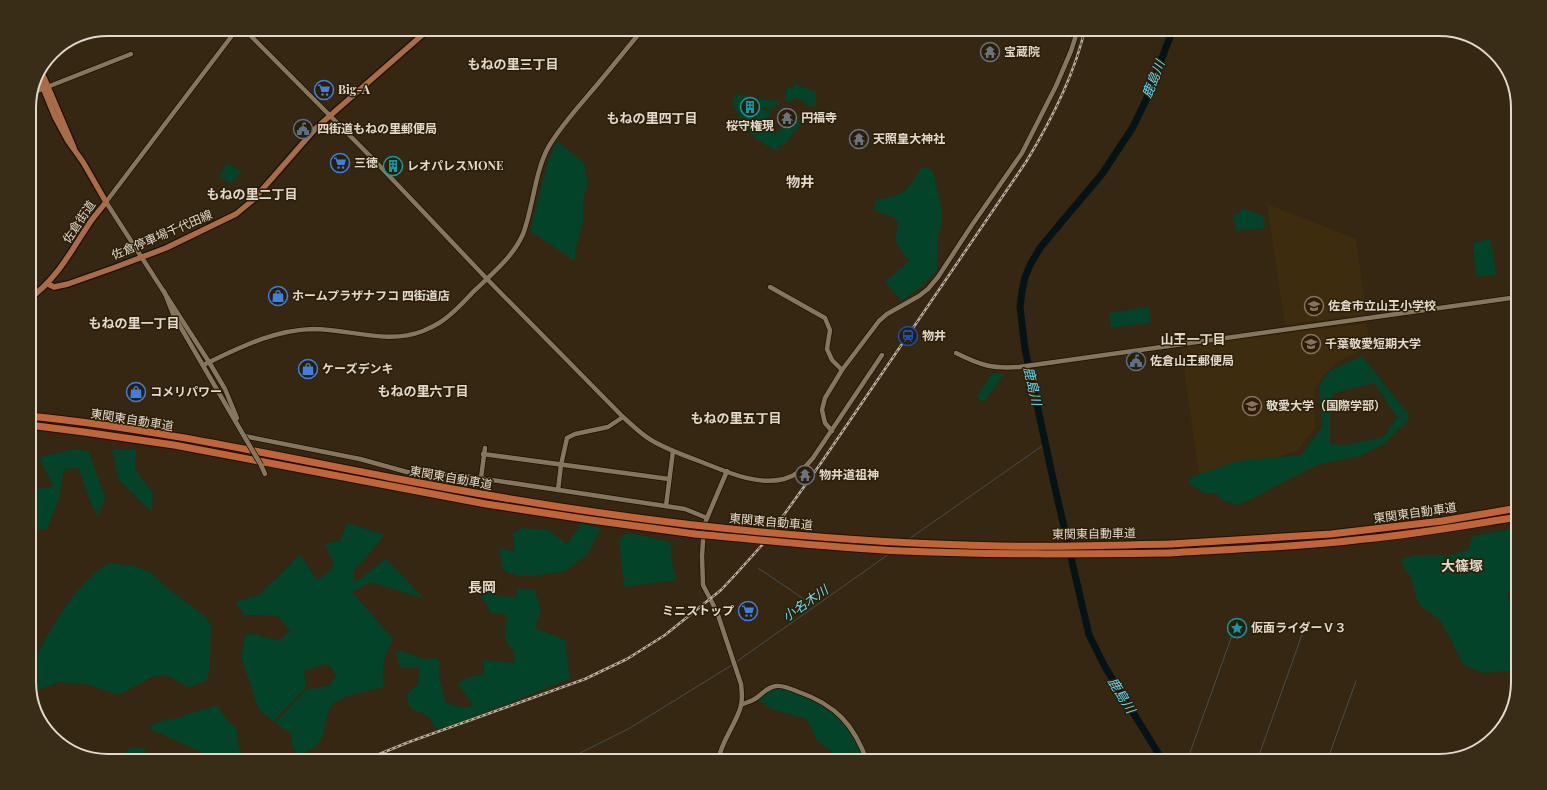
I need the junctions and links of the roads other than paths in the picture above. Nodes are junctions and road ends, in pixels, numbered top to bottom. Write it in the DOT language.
graph roads {
  1 [pos="232,36"];
  2 [pos="251,36"];
  3 [pos="421,36"];
  4 [pos="637,36"];
  5 [pos="1076,36"];
  6 [pos="130,54"];
  7 [pos="43,77"];
  8 [pos="41,80"];
  9 [pos="46,88"];
  10 [pos="38,91"];
  11 [pos="330,116"];
  12 [pos="106,202"];
  13 [pos="142,257"];
  14 [pos="487,279"];
  15 [pos="48,284"];
  16 [pos="770,287"];
  17 [pos="164,291"];
  18 [pos="36,293"];
  19 [pos="1511,298"];
  20 [pos="956,353"];
  21 [pos="882,355"];
  22 [pos="209,362"];
  23 [pos="203,365"];
  24 [pos="842,370"];
  25 [pos="36,412"];
  26 [pos="36,417"];
  27 [pos="622,417"];
  28 [pos="86,423"];
  29 [pos="36,426"];
  30 [pos="36,429"];
  31 [pos="832,431"];
  32 [pos="84,432"];
  33 [pos="244,436"];
  34 [pos="485,448"];
  35 [pos="674,451"];
  36 [pos="484,454"];
  37 [pos="561,465"];
  38 [pos="726,471"];
  39 [pos="265,474"];
  40 [pos="480,478"];
  41 [pos="669,480"];
  42 [pos="558,490"];
  43 [pos="666,506"];
  44 [pos="1511,509"];
  45 [pos="707,518"];
  46 [pos="1511,518"];
  47 [pos="741,705"];
  48 [pos="720,754"];
  49 [pos="864,754"];
  1 -- 12 [label="street"];
  2 -- 11 [label="street"];
  3 -- 11 [label="main road, 佐倉停車場千代田線"];
  4 -- 14 [label="street"];
  5 -- 24 [label="street"];
  6 -- 9 [label="street"];
  7 -- 9 [label="main road, 佐倉街道"];
  8 -- 9 [label="main road, 佐倉街道"];
  9 -- 10 [label="street"];
  9 -- 12 [label="main road, 佐倉街道"];
  11 -- 13 [label="main road, 佐倉停車場千代田線"];
  11 -- 14 [label="street"];
  12 -- 13 [label="street"];
  12 -- 15 [label="main road, 佐倉街道"];
  13 -- 15 [label="main road, 佐倉停車場千代田線"];
  13 -- 17 [label="street"];
  14 -- 22 [label="street"];
  14 -- 27 [label="street"];
  15 -- 18 [label="main road, 佐倉街道"];
  16 -- 24 [label="street"];
  17 -- 22 [label="street"];
  17 -- 23 [label="street"];
  19 -- 20 [label="street"];
  21 -- 31 [label="street"];
  22 -- 23 [label="street"];
  22 -- 33 [label="street"];
  23 -- 33 [label="street"];
  24 -- 31 [label="street"];
  25 -- 28 [label="highway"];
  26 -- 28 [label="highway, 東関東自動車道"];
  27 -- 35 [label="street"];
  27 -- 37 [label="street"];
  28 -- 44 [label="highway, 東関東自動車道, bridge"];
  29 -- 32 [label="highway, 東関東自動車道"];
  30 -- 32 [label="highway"];
  31 -- 38 [label="street"];
  32 -- 46 [label="highway, 東関東自動車道, bridge"];
  33 -- 39 [label="street, bridge"];
  33 -- 40 [label="street"];
  34 -- 36 [label="street"];
  35 -- 38 [label="street"];
  35 -- 41 [label="street"];
  36 -- 37 [label="street"];
  36 -- 40 [label="street"];
  37 -- 41 [label="street"];
  37 -- 42 [label="street"];
  38 -- 45 [label="street"];
  40 -- 42 [label="street"];
  41 -- 43 [label="street"];
  42 -- 43 [label="street"];
  43 -- 45 [label="street"];
  45 -- 47 [label="street"];
  47 -- 48 [label="street"];
  47 -- 49 [label="street"];
}
